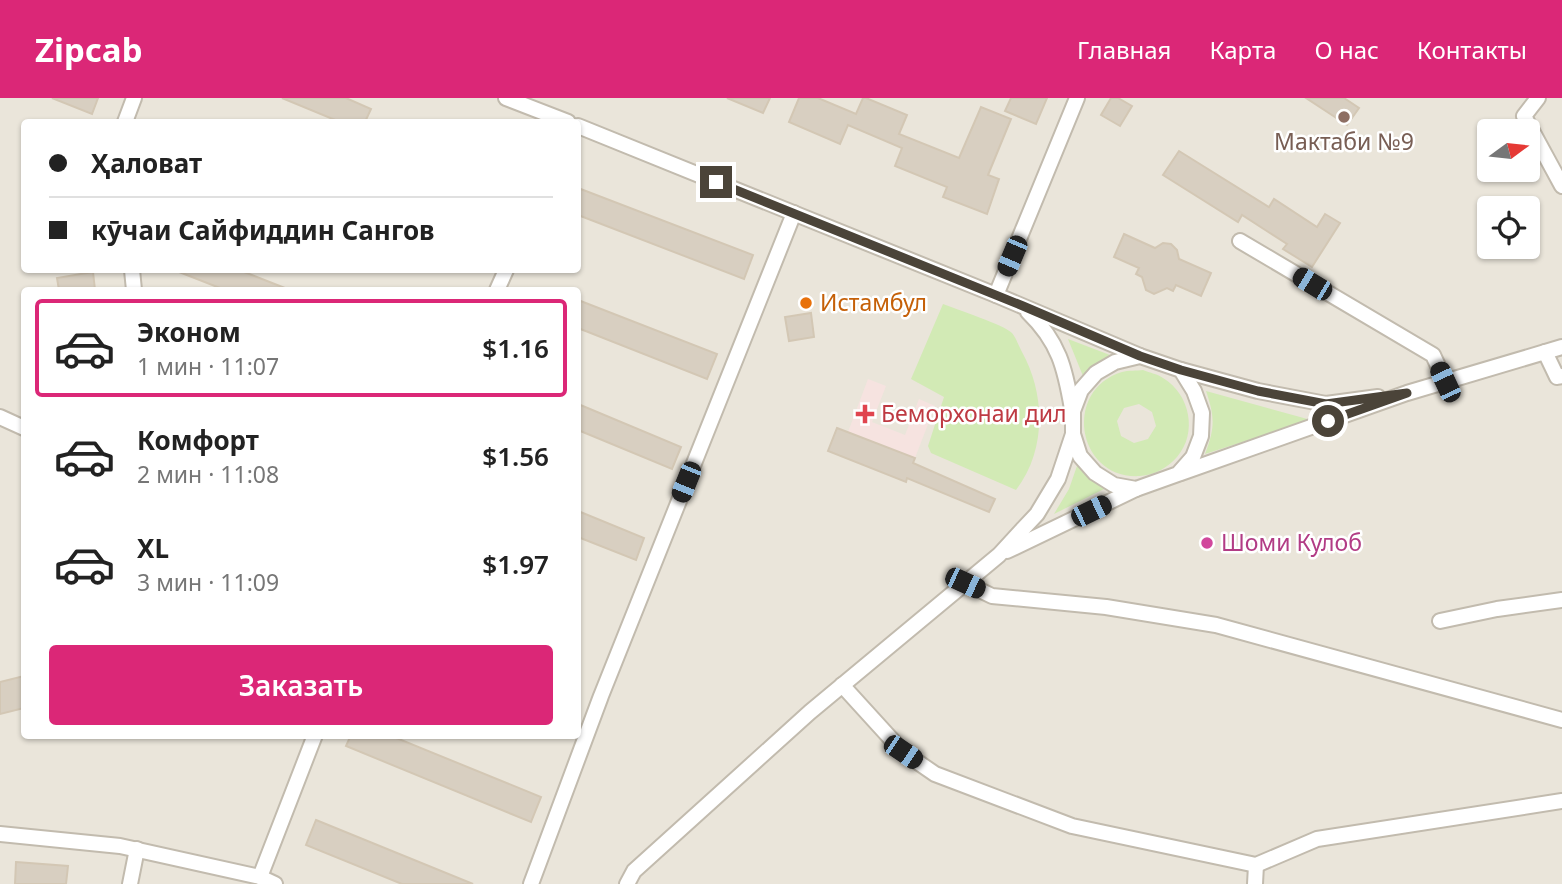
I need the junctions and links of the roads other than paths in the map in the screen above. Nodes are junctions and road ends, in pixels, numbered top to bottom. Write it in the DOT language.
graph roads {
  1 [pos="134,98"];
  2 [pos="506,98"];
  3 [pos="1077,98"];
  4 [pos="1538,98"];
  5 [pos="126,119"];
  6 [pos="558,119"];
  7 [pos="581,128"];
  8 [pos="1562,186"];
  9 [pos="794,213"];
  10 [pos="1240,241"];
  11 [pos="996,295"];
  12 [pos="1023,306"];
  13 [pos="1562,347"];
  14 [pos="1545,352"];
  15 [pos="1140,356"];
  16 [pos="1181,370"];
  17 [pos="1560,380"];
  18 [pos="1445,382"];
  19 [pos="1407,393"];
  20 [pos="1073,411"];
  21 [pos="0,417"];
  22 [pos="21,427"];
  23 [pos="1073,434"];
  24 [pos="1178,474"];
  25 [pos="1136,489"];
  26 [pos="999,555"];
  27 [pos="965,583"];
  28 [pos="1562,600"];
  29 [pos="1440,621"];
  30 [pos="842,685"];
  31 [pos="1562,720"];
  32 [pos="314,739"];
  33 [pos="1562,801"];
  34 [pos="0,834"];
  35 [pos="137,849"];
  36 [pos="1256,865"];
  37 [pos="260,877"];
  38 [pos="130,884"];
  39 [pos="275,884"];
  40 [pos="531,884"];
  41 [pos="627,884"];
  42 [pos="1255,884"];
  1 -- 5 [label="street"];
  2 -- 6 [label="street"];
  3 -- 11 [label="street"];
  4 -- 8 [label="street"];
  7 -- 9 [label="street"];
  9 -- 11 [label="street"];
  9 -- 40 [label="street"];
  10 -- 18 [label="street"];
  11 -- 12 [label="street"];
  12 -- 15 [label="street"];
  12 -- 20 [label="street"];
  13 -- 14 [label="street"];
  14 -- 17 [label="street"];
  14 -- 18 [label="street"];
  15 -- 16 [label="street"];
  15 -- 20 [label="street"];
  16 -- 19 [label="street"];
  16 -- 24 [label="street"];
  18 -- 19 [label="street"];
  19 -- 24 [label="street"];
  20 -- 23 [label="street"];
  21 -- 22 [label="street"];
  23 -- 25 [label="street"];
  23 -- 26 [label="street"];
  24 -- 25 [label="street"];
  25 -- 26 [label="street"];
  26 -- 27 [label="street"];
  27 -- 30 [label="street"];
  27 -- 31 [label="street"];
  28 -- 29 [label="street"];
  30 -- 36 [label="street"];
  30 -- 41 [label="street"];
  32 -- 37 [label="street"];
  33 -- 36 [label="street"];
  34 -- 35 [label="street"];
  35 -- 37 [label="street"];
  35 -- 38 [label="street"];
  36 -- 42 [label="street"];
  37 -- 39 [label="street"];
}
